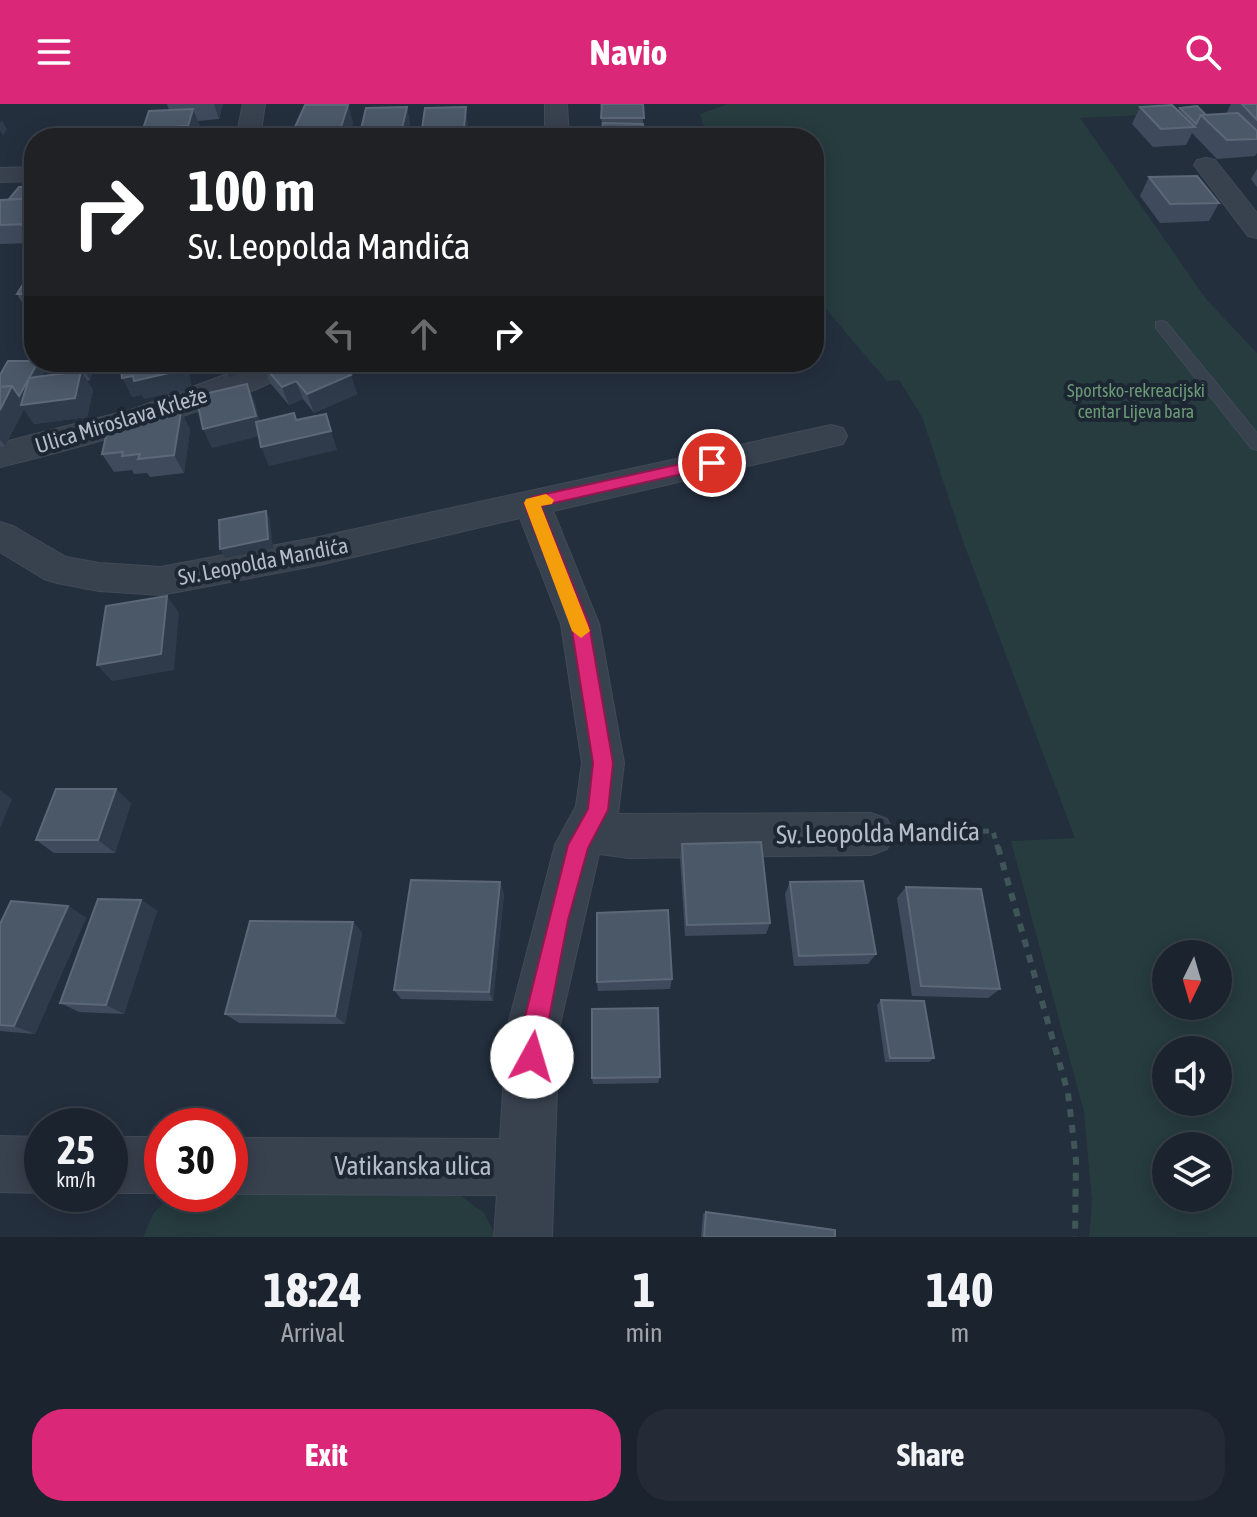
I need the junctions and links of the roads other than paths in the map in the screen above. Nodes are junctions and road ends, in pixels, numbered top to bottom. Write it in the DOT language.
graph roads {
  1 [pos="254,104"];
  2 [pos="556,104"];
  3 [pos="250,128"];
  4 [pos="557,128"];
  5 [pos="1206,165"];
  6 [pos="24,174"];
  7 [pos="0,175"];
  8 [pos="1257,230"];
  9 [pos="1161,325"];
  10 [pos="259,372"];
  11 [pos="831,436"];
  12 [pos="1257,444"];
  13 [pos="0,455"];
  14 [pos="532,503"];
  15 [pos="0,535"];
  16 [pos="586,831"];
  17 [pos="871,834"];
  18 [pos="0,1164"];
  19 [pos="24,1165"];
  20 [pos="248,1166"];
  21 [pos="526,1167"];
  22 [pos="523,1237"];
  1 -- 3 [label="street"];
  2 -- 4 [label="street"];
  5 -- 8 [label="street"];
  6 -- 7 [label="street"];
  9 -- 12 [label="lane"];
  10 -- 13 [label="street, Ulica Miroslava Krleže"];
  11 -- 14 [label="street, Sv. Leopolda Mandića"];
  14 -- 15 [label="street, Sv. Leopolda Mandića"];
  14 -- 16 [label="street"];
  16 -- 17 [label="street, Sv. Leopolda Mandića"];
  16 -- 21 [label="street"];
  18 -- 19 [label="street"];
  20 -- 21 [label="street, Vatikanska ulica"];
  21 -- 22 [label="street"];
}
